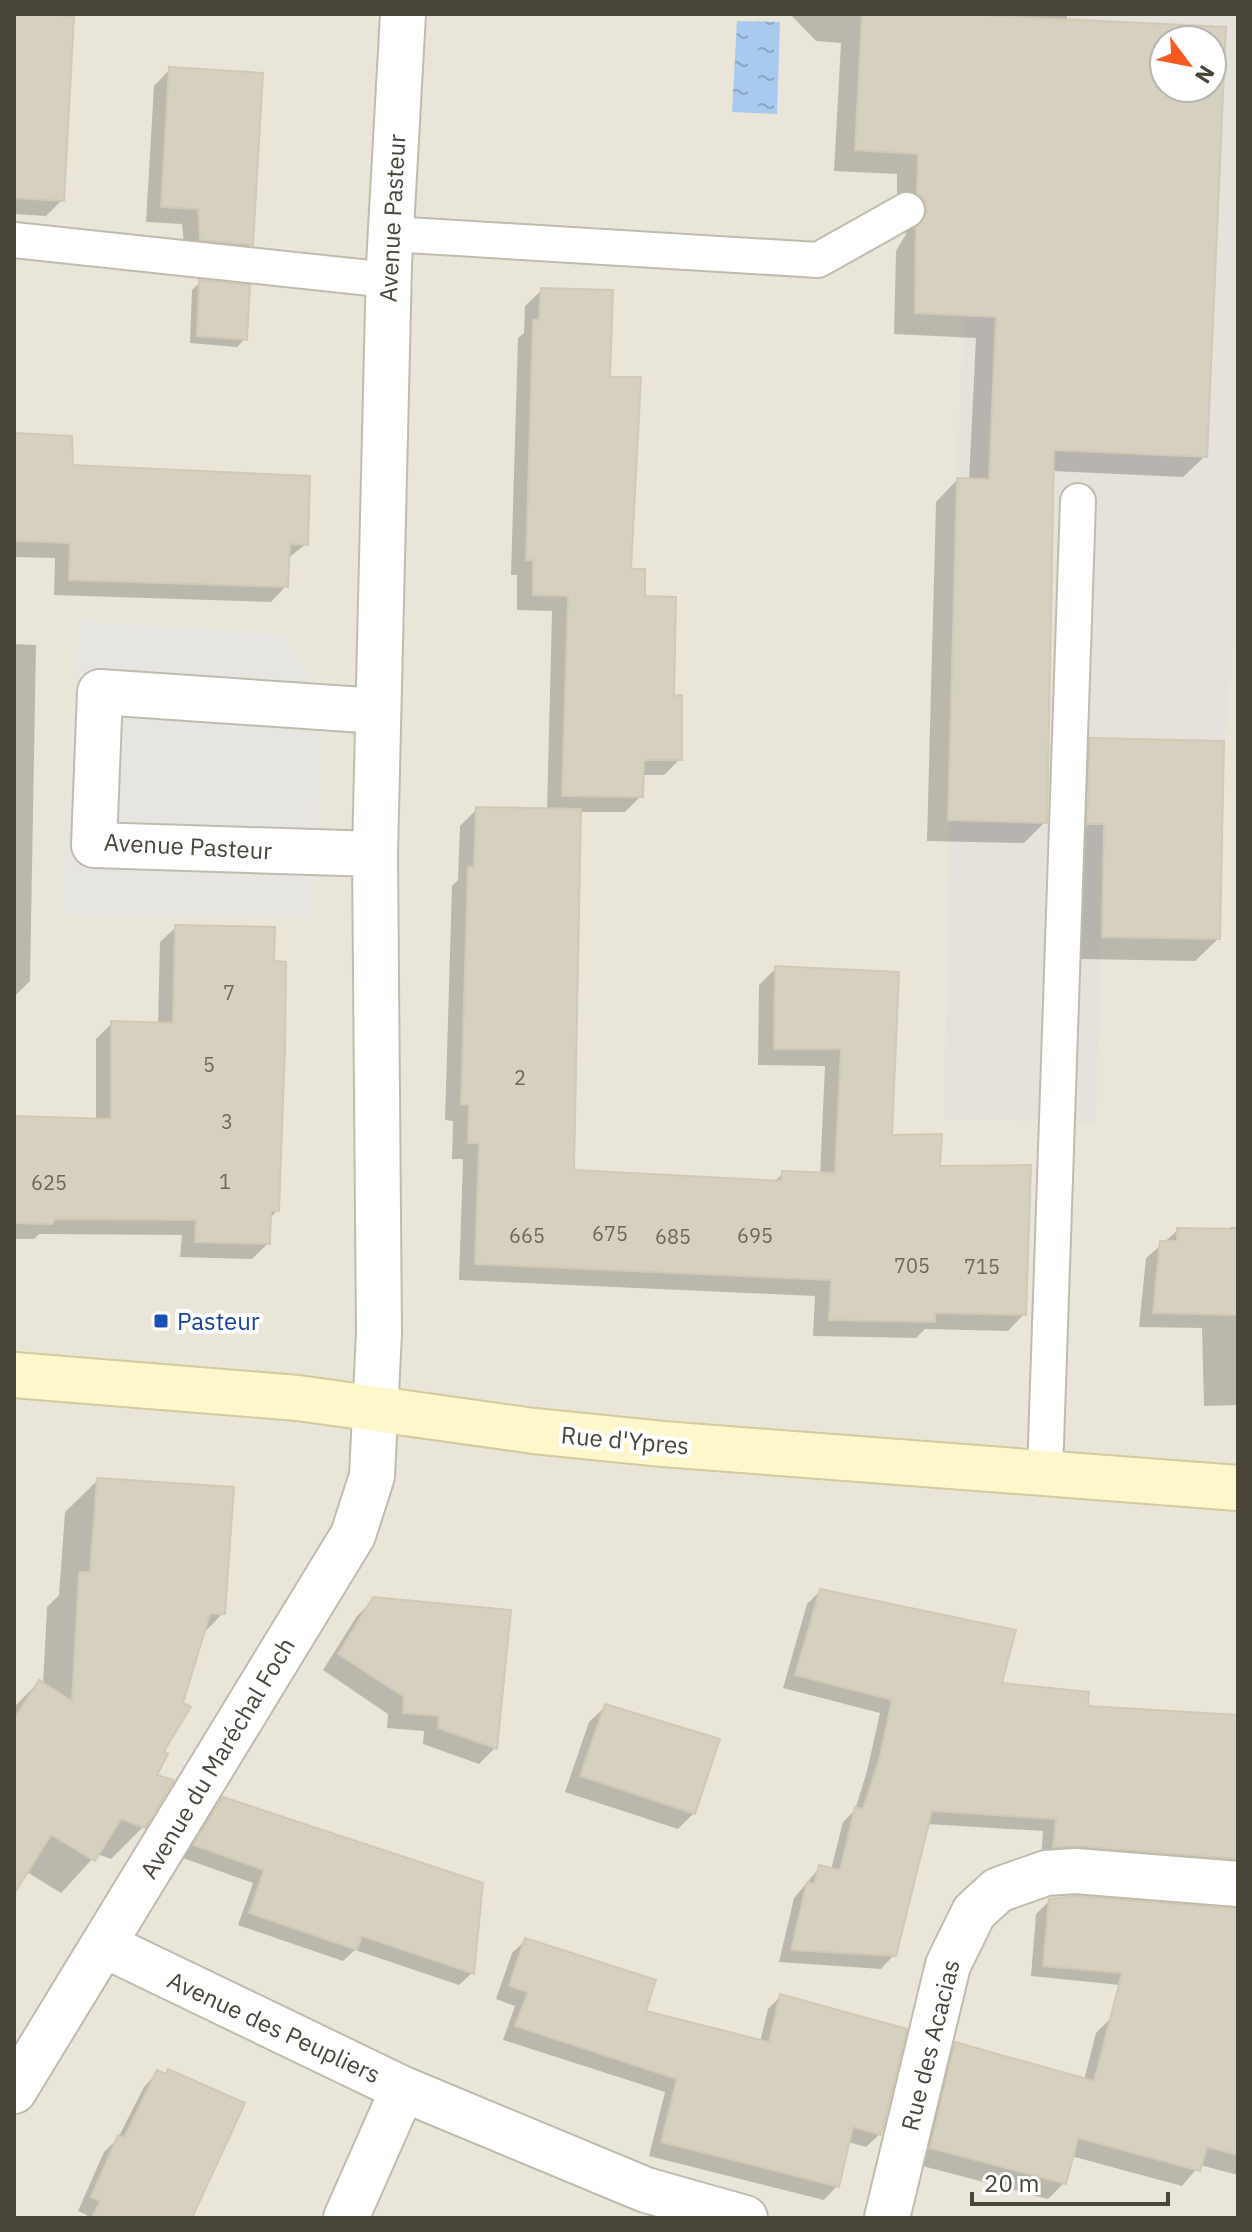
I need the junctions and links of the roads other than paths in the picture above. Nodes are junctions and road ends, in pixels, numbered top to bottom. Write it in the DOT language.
graph roads {
  1 [pos="403,14"];
  2 [pos="907,210"];
  3 [pos="391,234"];
  4 [pos="14,240"];
  5 [pos="389,280"];
  6 [pos="1078,501"];
  7 [pos="378,711"];
  8 [pos="375,854"];
  9 [pos="14,1375"];
  10 [pos="376,1410"];
  11 [pos="1045,1473"];
  12 [pos="1238,1488"];
  13 [pos="1238,1884"];
  14 [pos="104,1945"];
  15 [pos="403,2089"];
  16 [pos="14,2091"];
  17 [pos="346,2218"];
  18 [pos="745,2218"];
  19 [pos="887,2218"];
  1 -- 3 [label="street, Avenue Pasteur"];
  2 -- 3 [label="lane"];
  3 -- 5 [label="street, Avenue Pasteur"];
  4 -- 5 [label="lane"];
  5 -- 7 [label="street, Avenue Pasteur"];
  6 -- 11 [label="lane"];
  7 -- 8 [label="street, Avenue Pasteur"];
  7 -- 8 [label="street, Avenue Pasteur"];
  8 -- 10 [label="street, Avenue Pasteur"];
  9 -- 10 [label="main road, Rue d'Ypres"];
  10 -- 11 [label="main road, Rue d'Ypres"];
  10 -- 14 [label="street, Avenue du Maréchal Foch"];
  11 -- 12 [label="main road, Rue d'Ypres"];
  13 -- 19 [label="street, Rue des Acacias"];
  14 -- 15 [label="street, Avenue des Peupliers"];
  14 -- 16 [label="street, Avenue du Maréchal Foch"];
  15 -- 17 [label="street, Avenue des Peupliers"];
  15 -- 18 [label="street"];
}
